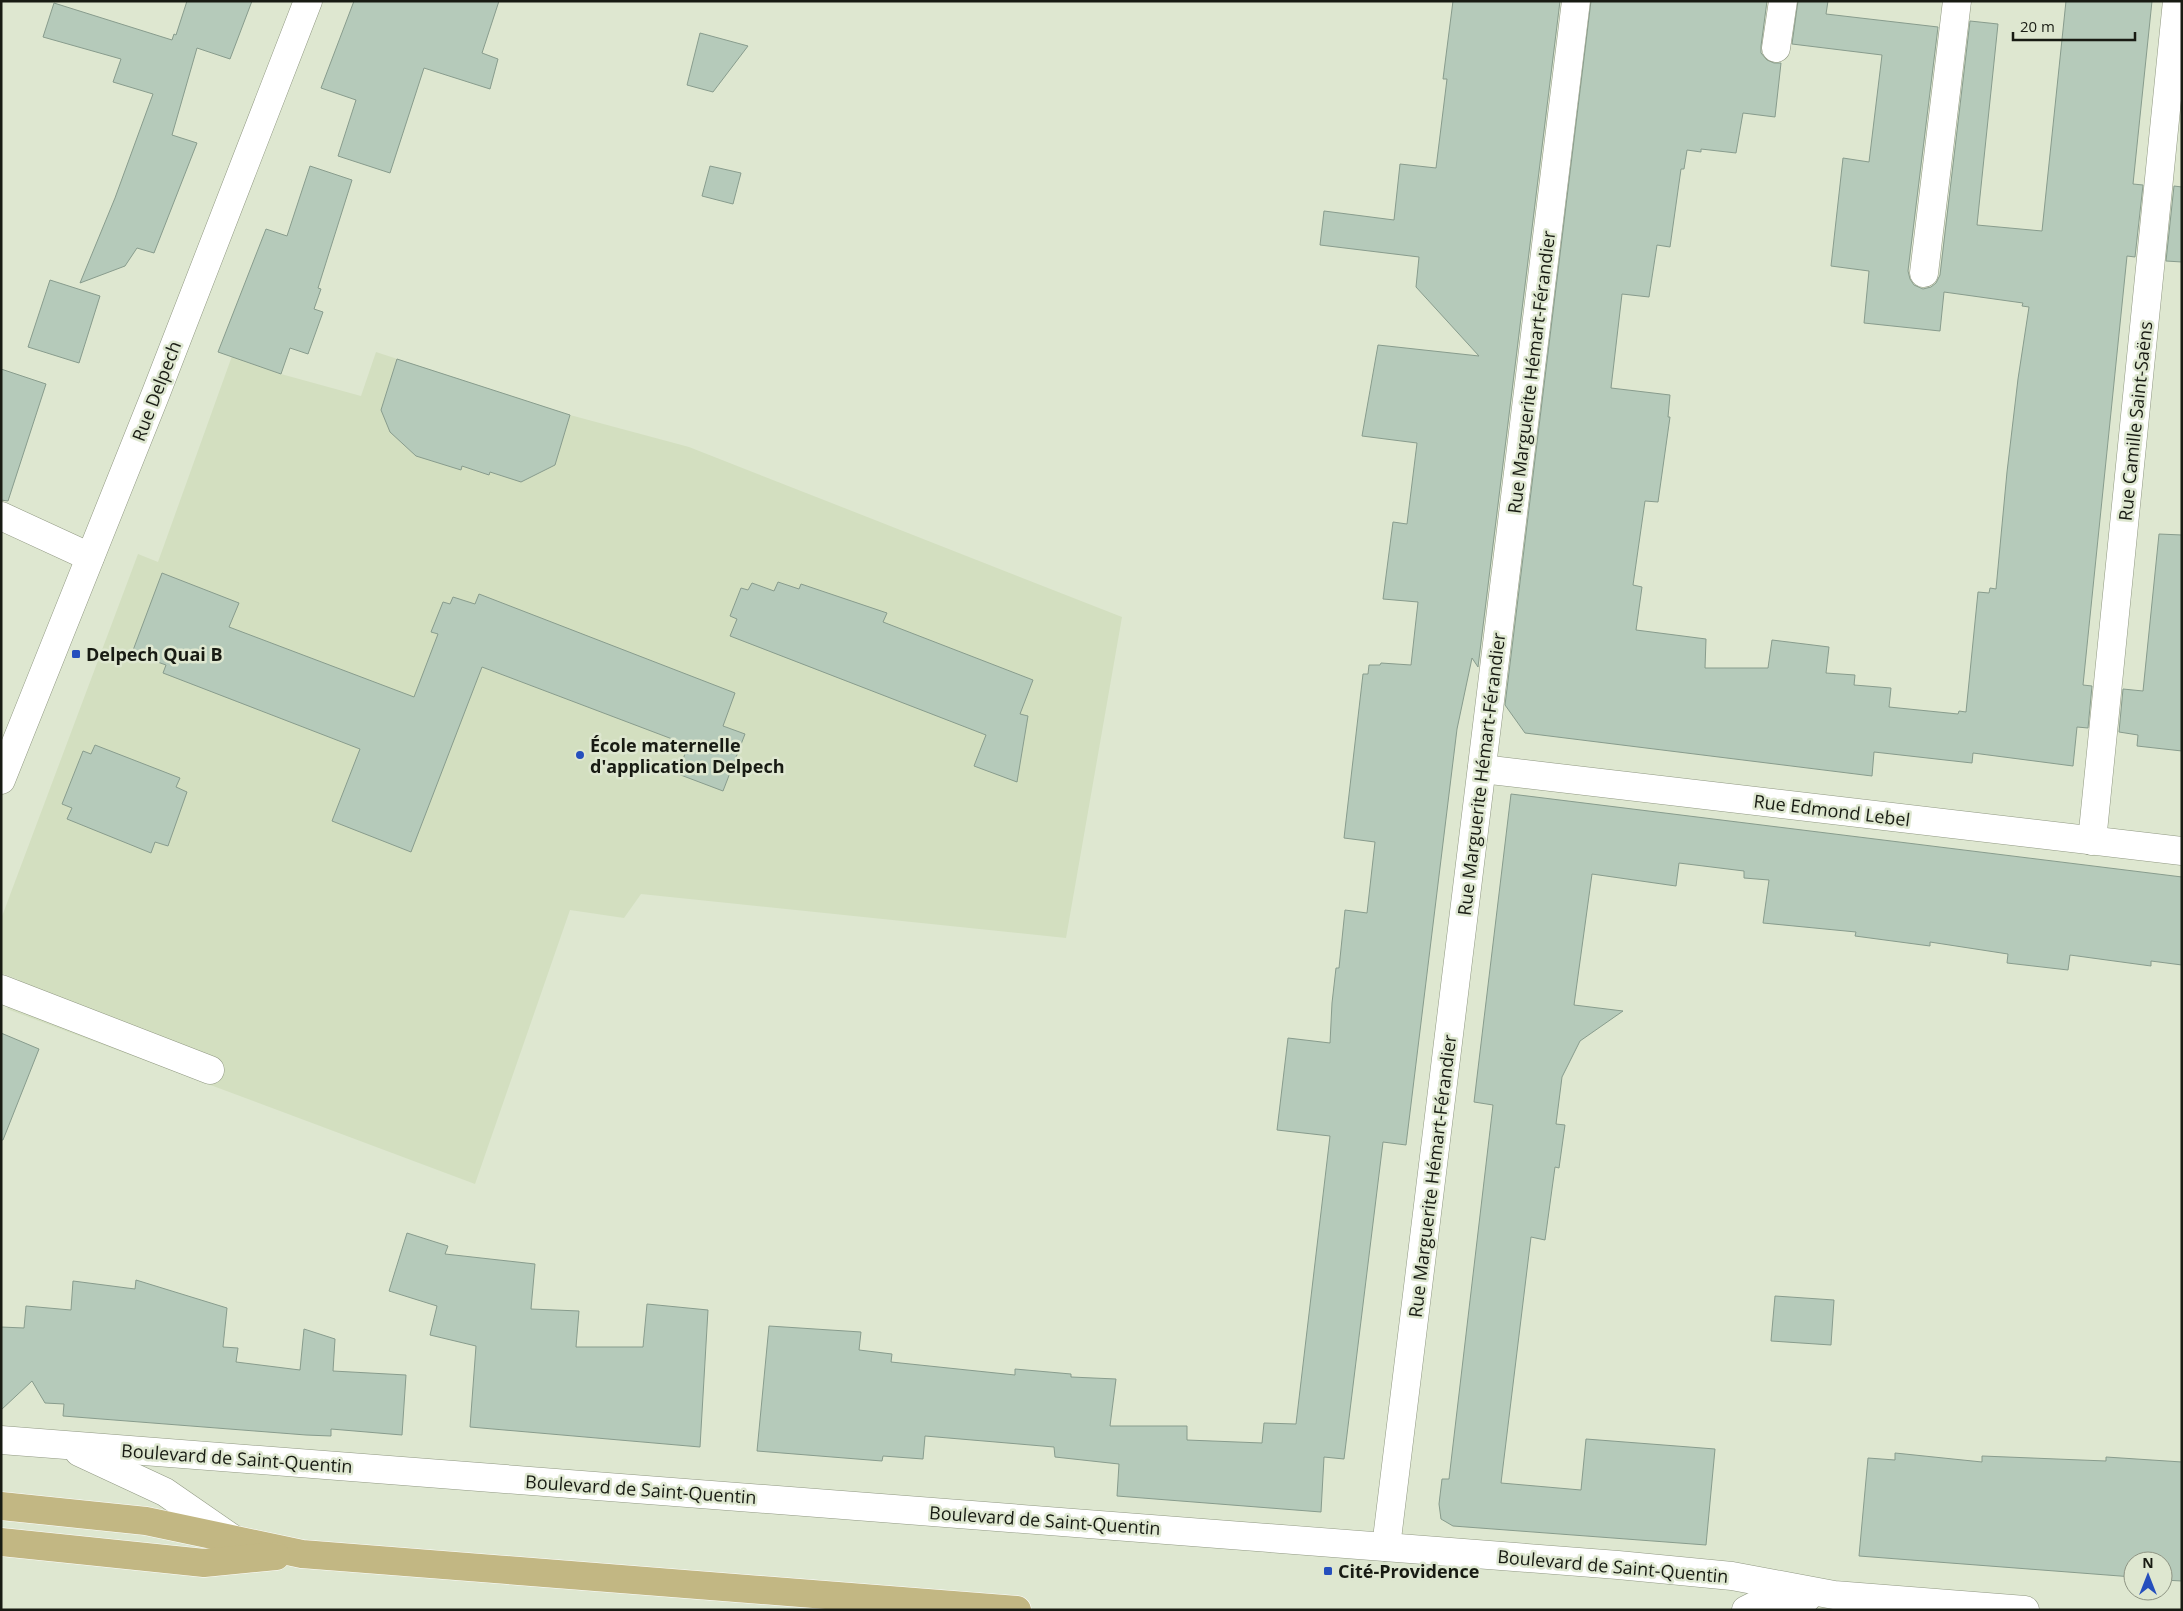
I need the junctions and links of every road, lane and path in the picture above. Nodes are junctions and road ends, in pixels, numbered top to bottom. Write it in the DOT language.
graph roads {
  1 [pos="308,1"];
  2 [pos="1576,1"];
  3 [pos="1783,1"];
  4 [pos="1957,1"];
  5 [pos="2177,1"];
  6 [pos="1776,48"];
  7 [pos="1924,273"];
  8 [pos="1,516"];
  9 [pos="90,557"];
  10 [pos="1482,769"];
  11 [pos="1,780"];
  12 [pos="2092,841"];
  13 [pos="2182,851"];
  14 [pos="1,989"];
  15 [pos="210,1070"];
  16 [pos="1,1440"];
  17 [pos="63,1444"];
  18 [pos="1,1506"];
  19 [pos="234,1539"];
  20 [pos="1,1542"];
  21 [pos="1386,1547"];
  22 [pos="302,1554"];
  23 [pos="1834,1595"];
  24 [pos="1017,1610"];
  25 [pos="1746,1610"];
  26 [pos="2025,1610"];
  1 -- 9 [label="street, Rue Delpech"];
  2 -- 10 [label="street, Rue Marguerite Hémart-Férandier"];
  3 -- 6 [label="street"];
  4 -- 7 [label="street"];
  5 -- 12 [label="street, Rue Camille Saint-Saëns"];
  8 -- 9 [label="street"];
  9 -- 11 [label="street, Rue Delpech"];
  10 -- 12 [label="street, Rue Edmond Lebel"];
  10 -- 21 [label="street, Rue Marguerite Hémart-Férandier"];
  12 -- 13 [label="street, Rue Edmond Lebel"];
  14 -- 15 [label="street"];
  16 -- 17 [label="street, Boulevard de Saint-Quentin"];
  17 -- 19 [label="street, Boulevard de Saint-Quentin"];
  17 -- 21 [label="street, Boulevard de Saint-Quentin"];
  18 -- 19 [label="main road, Boulevard de Saint-Quentin"];
  19 -- 22 [label="main road, Boulevard de Saint-Quentin"];
  20 -- 22 [label="main road, Boulevard de Saint-Quentin"];
  21 -- 23 [label="street, Boulevard de Saint-Quentin"];
  22 -- 24 [label="main road, Boulevard de Saint-Quentin"];
  23 -- 25 [label="street"];
  23 -- 26 [label="street, Boulevard de Saint-Quentin"];
}
